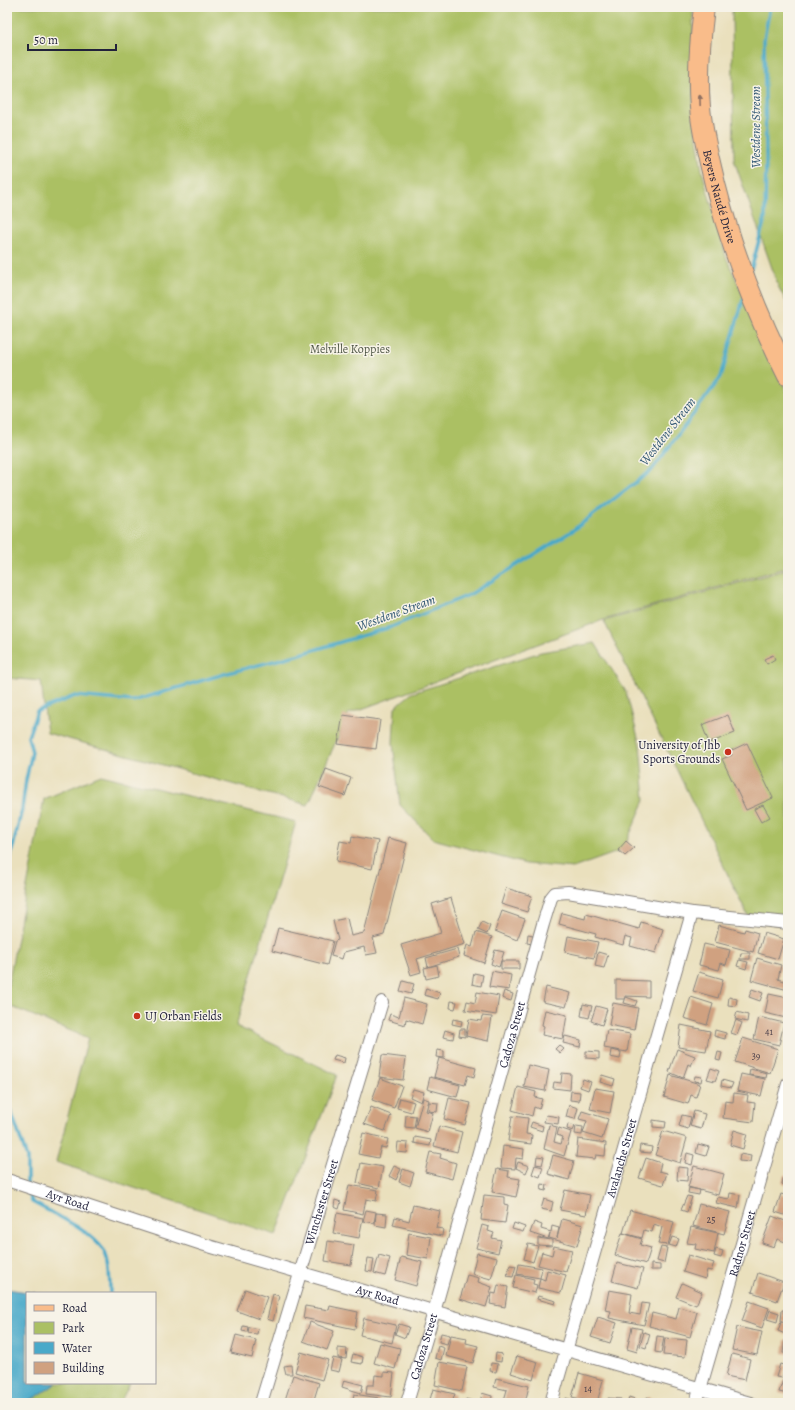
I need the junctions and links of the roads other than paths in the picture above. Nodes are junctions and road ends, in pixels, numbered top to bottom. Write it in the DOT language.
graph roads {
  1 [pos="704,7"];
  2 [pos="716,7"];
  3 [pos="788,355"];
  4 [pos="788,376"];
  5 [pos="692,913"];
  6 [pos="788,923"];
  7 [pos="382,1002"];
  8 [pos="788,1084"];
  9 [pos="7,1180"];
  10 [pos="301,1274"];
  11 [pos="434,1312"];
  12 [pos="566,1350"];
  13 [pos="700,1388"];
  14 [pos="261,1403"];
  15 [pos="407,1403"];
  16 [pos="550,1403"];
  17 [pos="696,1403"];
  18 [pos="750,1403"];
  4 -- 1 [label="main road, Beyers Naudé Drive, one-way"];
  2 -- 3 [label="main road, Beyers Naudé Drive"];
  5 -- 6 [label="street, Cadoza Street"];
  5 -- 11 [label="street, Cadoza Street"];
  5 -- 12 [label="street, Avalanche Street"];
  7 -- 10 [label="street, Winchester Street"];
  8 -- 13 [label="street, Radnor Street"];
  9 -- 10 [label="street, Ayr Road"];
  10 -- 11 [label="street, Ayr Road"];
  10 -- 14 [label="street, Winchester Street"];
  11 -- 12 [label="street, Ayr Road"];
  11 -- 15 [label="street, Cadoza Street"];
  12 -- 13 [label="street, Ayr Road"];
  12 -- 16 [label="street, Avalanche Street"];
  13 -- 17 [label="street, Radnor Street"];
  13 -- 18 [label="street, Ayr Road"];
}
